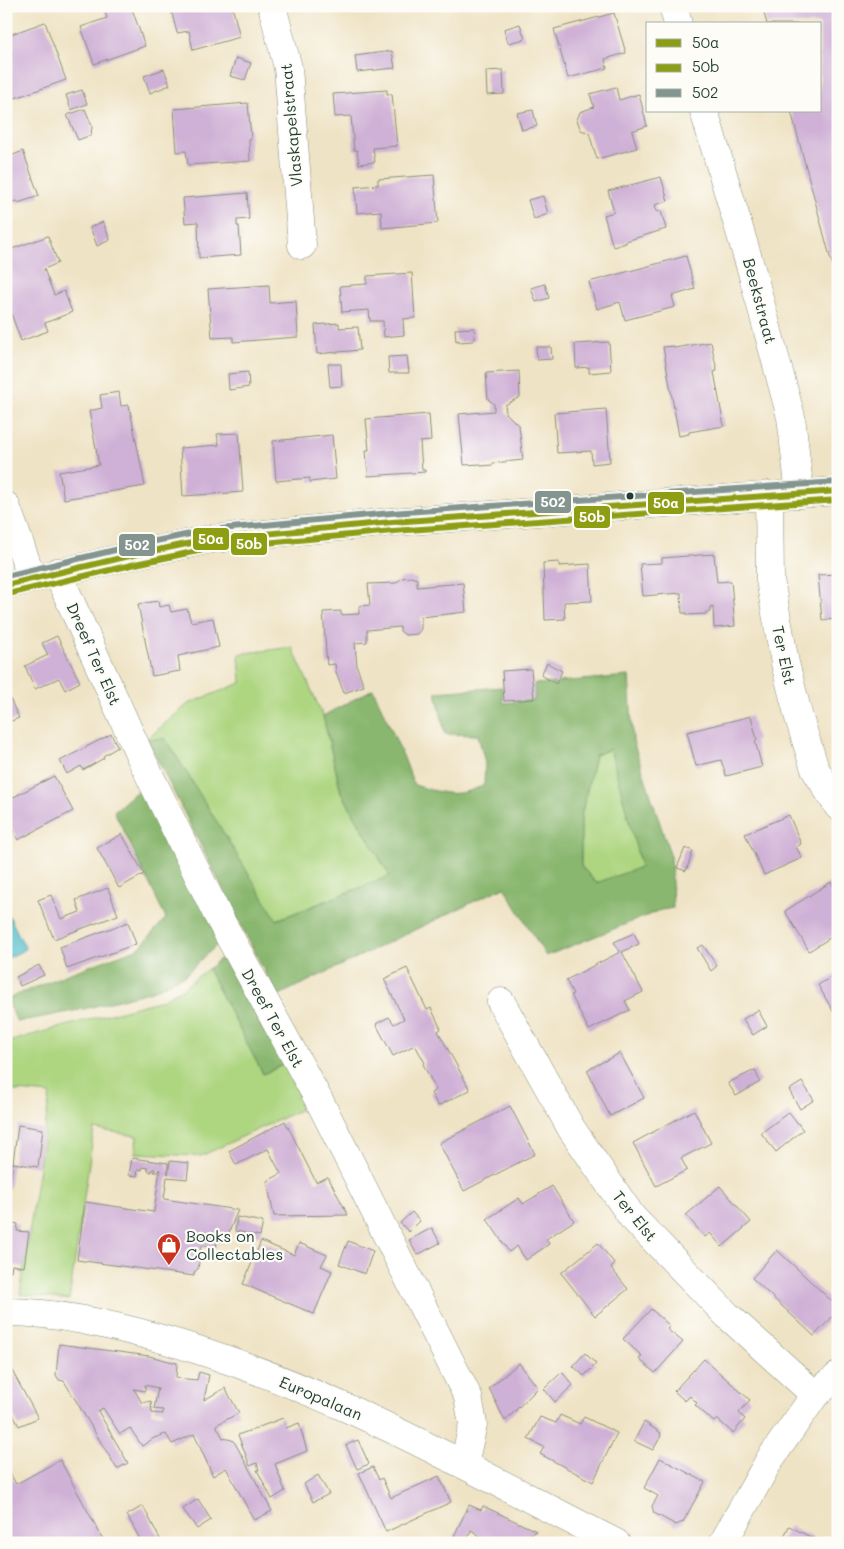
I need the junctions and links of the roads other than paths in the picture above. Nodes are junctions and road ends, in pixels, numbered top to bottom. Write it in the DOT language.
graph roads {
  1 [pos="272,6"];
  2 [pos="673,6"];
  3 [pos="677,22"];
  4 [pos="704,112"];
  5 [pos="302,245"];
  6 [pos="838,491"];
  7 [pos="800,494"];
  8 [pos="769,495"];
  9 [pos="6,506"];
  10 [pos="58,572"];
  11 [pos="19,581"];
  12 [pos="838,806"];
  13 [pos="501,1002"];
  14 [pos="6,1312"];
  15 [pos="838,1376"];
  16 [pos="815,1395"];
  17 [pos="464,1464"];
  18 [pos="616,1543"];
  19 [pos="723,1543"];
  1 -- 5 [label="street, Vlaskapelstraat"];
  2 -- 3 [label="street"];
  4 -- 7 [label="street, Beekstraat"];
  6 -- 7 [label="street"];
  7 -- 8 [label="street"];
  8 -- 10 [label="street"];
  8 -- 12 [label="street, Ter Elst"];
  9 -- 11 [label="street"];
  10 -- 11 [label="street"];
  10 -- 17 [label="street, Dreef Ter Elst"];
  13 -- 16 [label="street, Ter Elst"];
  14 -- 17 [label="street, Europalaan"];
  15 -- 16 [label="street"];
  16 -- 19 [label="street"];
  17 -- 18 [label="street, Europalaan"];
}
